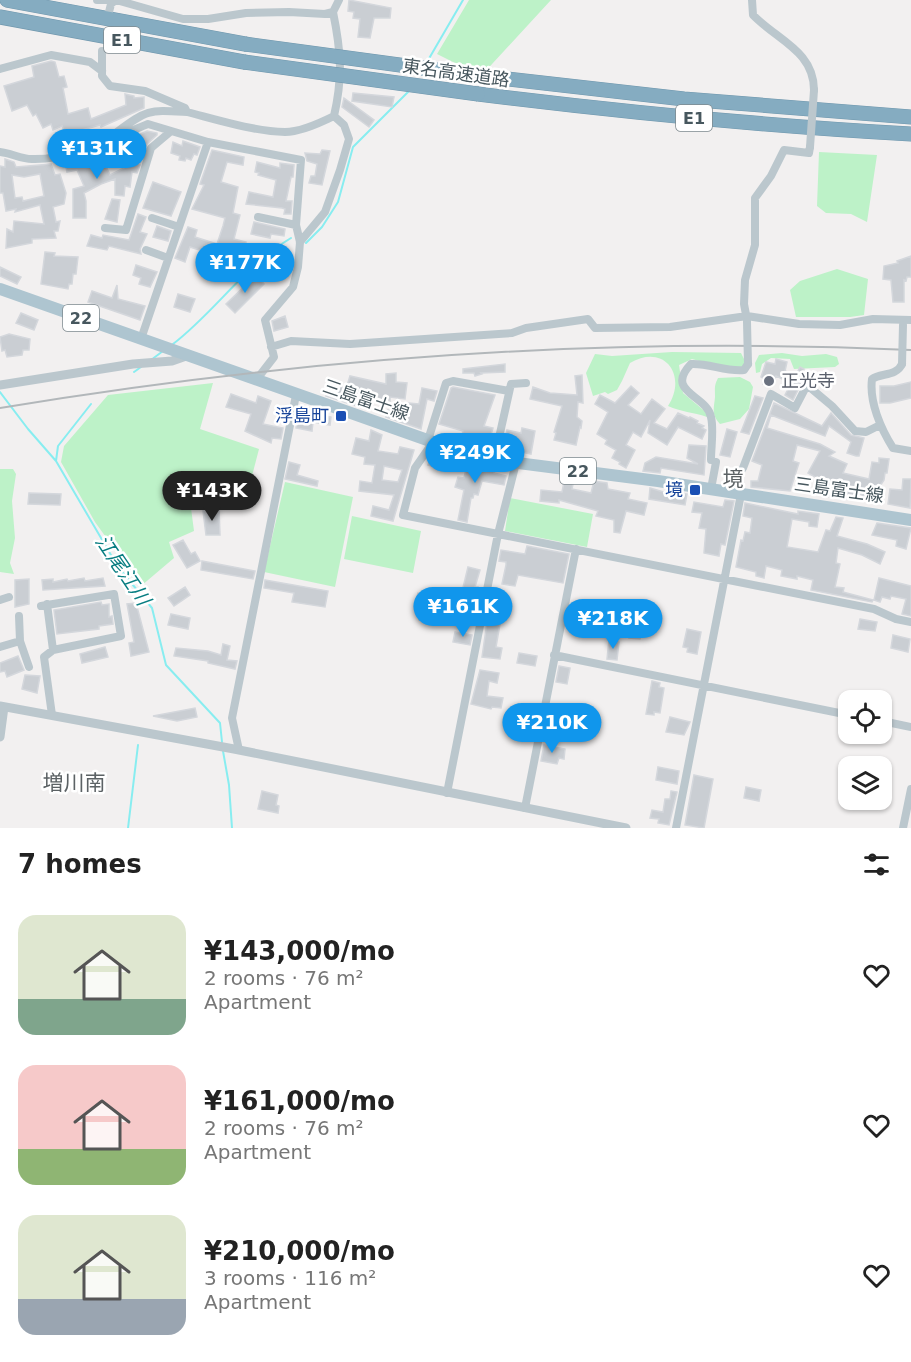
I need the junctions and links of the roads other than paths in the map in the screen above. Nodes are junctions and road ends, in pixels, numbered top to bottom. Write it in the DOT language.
graph roads {
  1 [pos="7,0"];
  2 [pos="97,0"];
  3 [pos="116,0"];
  4 [pos="339,0"];
  5 [pos="752,0"];
  6 [pos="109,12"];
  7 [pos="333,12"];
  8 [pos="0,17"];
  9 [pos="102,51"];
  10 [pos="0,69"];
  11 [pos="102,71"];
  12 [pos="187,112"];
  13 [pos="334,116"];
  14 [pos="911,117"];
  15 [pos="170,132"];
  16 [pos="911,134"];
  17 [pos="116,137"];
  18 [pos="208,142"];
  19 [pos="0,152"];
  20 [pos="258,216"];
  21 [pos="152,218"];
  22 [pos="296,225"];
  23 [pos="178,227"];
  24 [pos="105,228"];
  25 [pos="300,242"];
  26 [pos="146,250"];
  27 [pos="168,258"];
  28 [pos="0,289"];
  29 [pos="747,319"];
  30 [pos="905,322"];
  31 [pos="141,339"];
  32 [pos="271,347"];
  33 [pos="189,355"];
  34 [pos="257,379"];
  35 [pos="526,383"];
  36 [pos="0,385"];
  37 [pos="509,391"];
  38 [pos="296,395"];
  39 [pos="880,425"];
  40 [pos="430,441"];
  41 [pos="911,451"];
  42 [pos="494,460"];
  43 [pos="516,463"];
  44 [pos="743,468"];
  45 [pos="711,489"];
  46 [pos="741,494"];
  47 [pos="911,520"];
  48 [pos="498,534"];
  49 [pos="576,549"];
  50 [pos="724,578"];
  51 [pos="9,597"];
  52 [pos="0,600"];
  53 [pos="19,616"];
  54 [pos="911,622"];
  55 [pos="20,641"];
  56 [pos="0,647"];
  57 [pos="53,650"];
  58 [pos="554,655"];
  59 [pos="28,667"];
  60 [pos="704,685"];
  61 [pos="2,706"];
  62 [pos="838,713"];
  63 [pos="52,716"];
  64 [pos="892,723"];
  65 [pos="911,727"];
  66 [pos="0,737"];
  67 [pos="237,749"];
  68 [pos="911,789"];
  69 [pos="447,793"];
  70 [pos="525,808"];
  71 [pos="626,828"];
  72 [pos="676,828"];
  73 [pos="903,828"];
  1 -- 14 [label="highway, 東名高速道路 / E1, bridge"];
  2 -- 3 [label="street"];
  3 -- 6 [label="street"];
  3 -- 7 [label="street"];
  4 -- 7 [label="street"];
  5 -- 29 [label="street, bridge"];
  7 -- 13 [label="street"];
  8 -- 16 [label="highway, 東名高速道路 / E1, bridge"];
  9 -- 11 [label="street"];
  10 -- 11 [label="street"];
  11 -- 12 [label="street"];
  12 -- 13 [label="street"];
  12 -- 17 [label="street"];
  13 -- 25 [label="street"];
  15 -- 17 [label="street"];
  15 -- 18 [label="street"];
  15 -- 24 [label="street"];
  17 -- 19 [label="street"];
  18 -- 22 [label="street"];
  18 -- 23 [label="street"];
  20 -- 22 [label="street"];
  21 -- 23 [label="street"];
  22 -- 25 [label="street"];
  23 -- 27 [label="street"];
  25 -- 32 [label="street"];
  26 -- 27 [label="street"];
  27 -- 31 [label="street"];
  28 -- 31 [label="main road, 三島富士線 / 22"];
  29 -- 30 [label="street"];
  29 -- 32 [label="street"];
  29 -- 45 [label="street, bridge"];
  30 -- 39 [label="street, bridge"];
  31 -- 33 [label="main road, 三島富士線 / 22"];
  32 -- 34 [label="street"];
  33 -- 34 [label="main road, 三島富士線 / 22"];
  33 -- 36 [label="street"];
  34 -- 38 [label="main road, 三島富士線 / 22"];
  35 -- 37 [label="street"];
  37 -- 40 [label="street"];
  37 -- 42 [label="street"];
  38 -- 40 [label="main road, 三島富士線 / 22"];
  38 -- 67 [label="street"];
  39 -- 41 [label="street"];
  39 -- 44 [label="street"];
  40 -- 42 [label="main road, 三島富士線 / 22"];
  40 -- 48 [label="street"];
  42 -- 43 [label="main road, 三島富士線 / 22"];
  43 -- 45 [label="main road, 三島富士線 / 22"];
  43 -- 48 [label="street"];
  45 -- 46 [label="main road, 三島富士線 / 22"];
  46 -- 47 [label="main road, 三島富士線 / 22"];
  46 -- 50 [label="street"];
  48 -- 49 [label="street"];
  48 -- 69 [label="street"];
  49 -- 50 [label="street"];
  49 -- 58 [label="street"];
  50 -- 54 [label="street"];
  50 -- 60 [label="street"];
  51 -- 52 [label="street"];
  53 -- 55 [label="street"];
  55 -- 56 [label="street"];
  55 -- 59 [label="street"];
  57 -- 57 [label="street"];
  57 -- 63 [label="street"];
  58 -- 60 [label="street"];
  58 -- 70 [label="street"];
  60 -- 62 [label="street"];
  60 -- 72 [label="street"];
  61 -- 63 [label="street"];
  61 -- 66 [label="street"];
  63 -- 67 [label="street"];
  64 -- 65 [label="street"];
  67 -- 69 [label="street"];
  68 -- 73 [label="street"];
  69 -- 70 [label="street"];
  70 -- 71 [label="street"];
}
